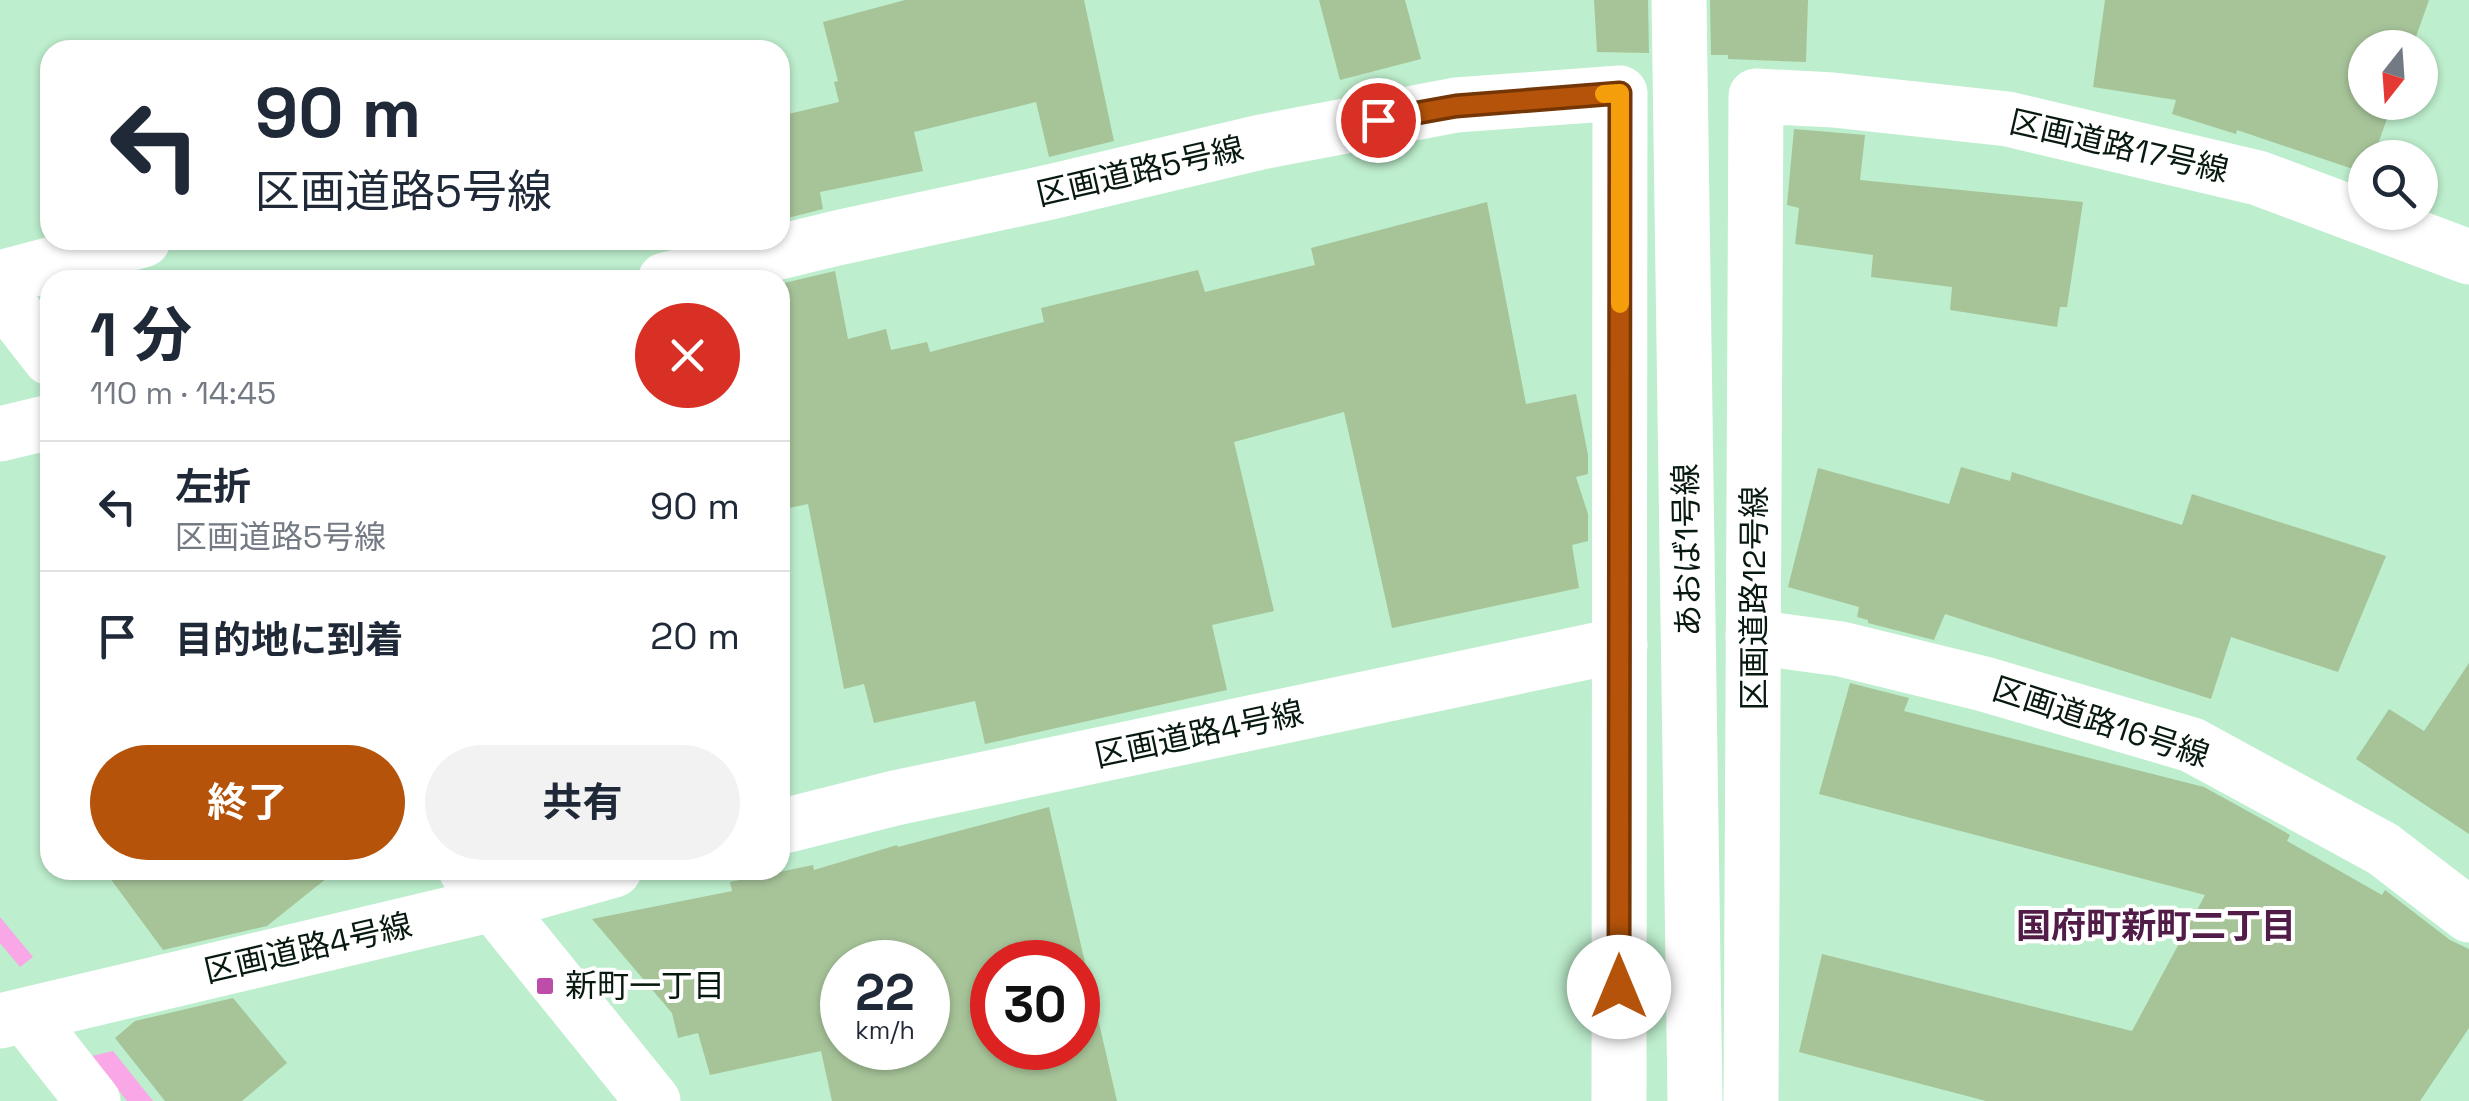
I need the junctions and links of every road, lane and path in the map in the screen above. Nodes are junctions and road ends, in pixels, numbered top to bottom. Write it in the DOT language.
graph roads {
  1 [pos="1679,0"];
  2 [pos="1756,96"];
  3 [pos="790,249"];
  4 [pos="105,250"];
  5 [pos="788,250"];
  6 [pos="2469,257"];
  7 [pos="706,270"];
  8 [pos="0,278"];
  9 [pos="0,294"];
  10 [pos="40,345"];
  11 [pos="40,424"];
  12 [pos="0,434"];
  13 [pos="1754,637"];
  14 [pos="1620,645"];
  15 [pos="790,824"];
  16 [pos="535,880"];
  17 [pos="480,887"];
  18 [pos="2469,915"];
  19 [pos="13,1018"];
  20 [pos="93,1101"];
  21 [pos="653,1101"];
  22 [pos="1618,1101"];
  23 [pos="1695,1101"];
  24 [pos="1751,1101"];
  1 -- 23 [label="street, あおば1号線"];
  2 -- 6 [label="street, 区画道路17号線"];
  2 -- 13 [label="street, 区画道路12号線"];
  3 -- 14 [label="street, 区画道路5号線"];
  4 -- 8 [label="street"];
  5 -- 7 [label="street, 区画道路5号線"];
  9 -- 10 [label="street"];
  11 -- 12 [label="street"];
  13 -- 18 [label="street, 区画道路16号線"];
  13 -- 24 [label="street, 区画道路12号線"];
  14 -- 15 [label="street, 区画道路4号線"];
  14 -- 22 [label="street"];
  16 -- 17 [label="street, 区画道路4号線"];
  17 -- 19 [label="street, 区画道路4号線"];
  17 -- 21 [label="street"];
  19 -- 20 [label="street"];
}
